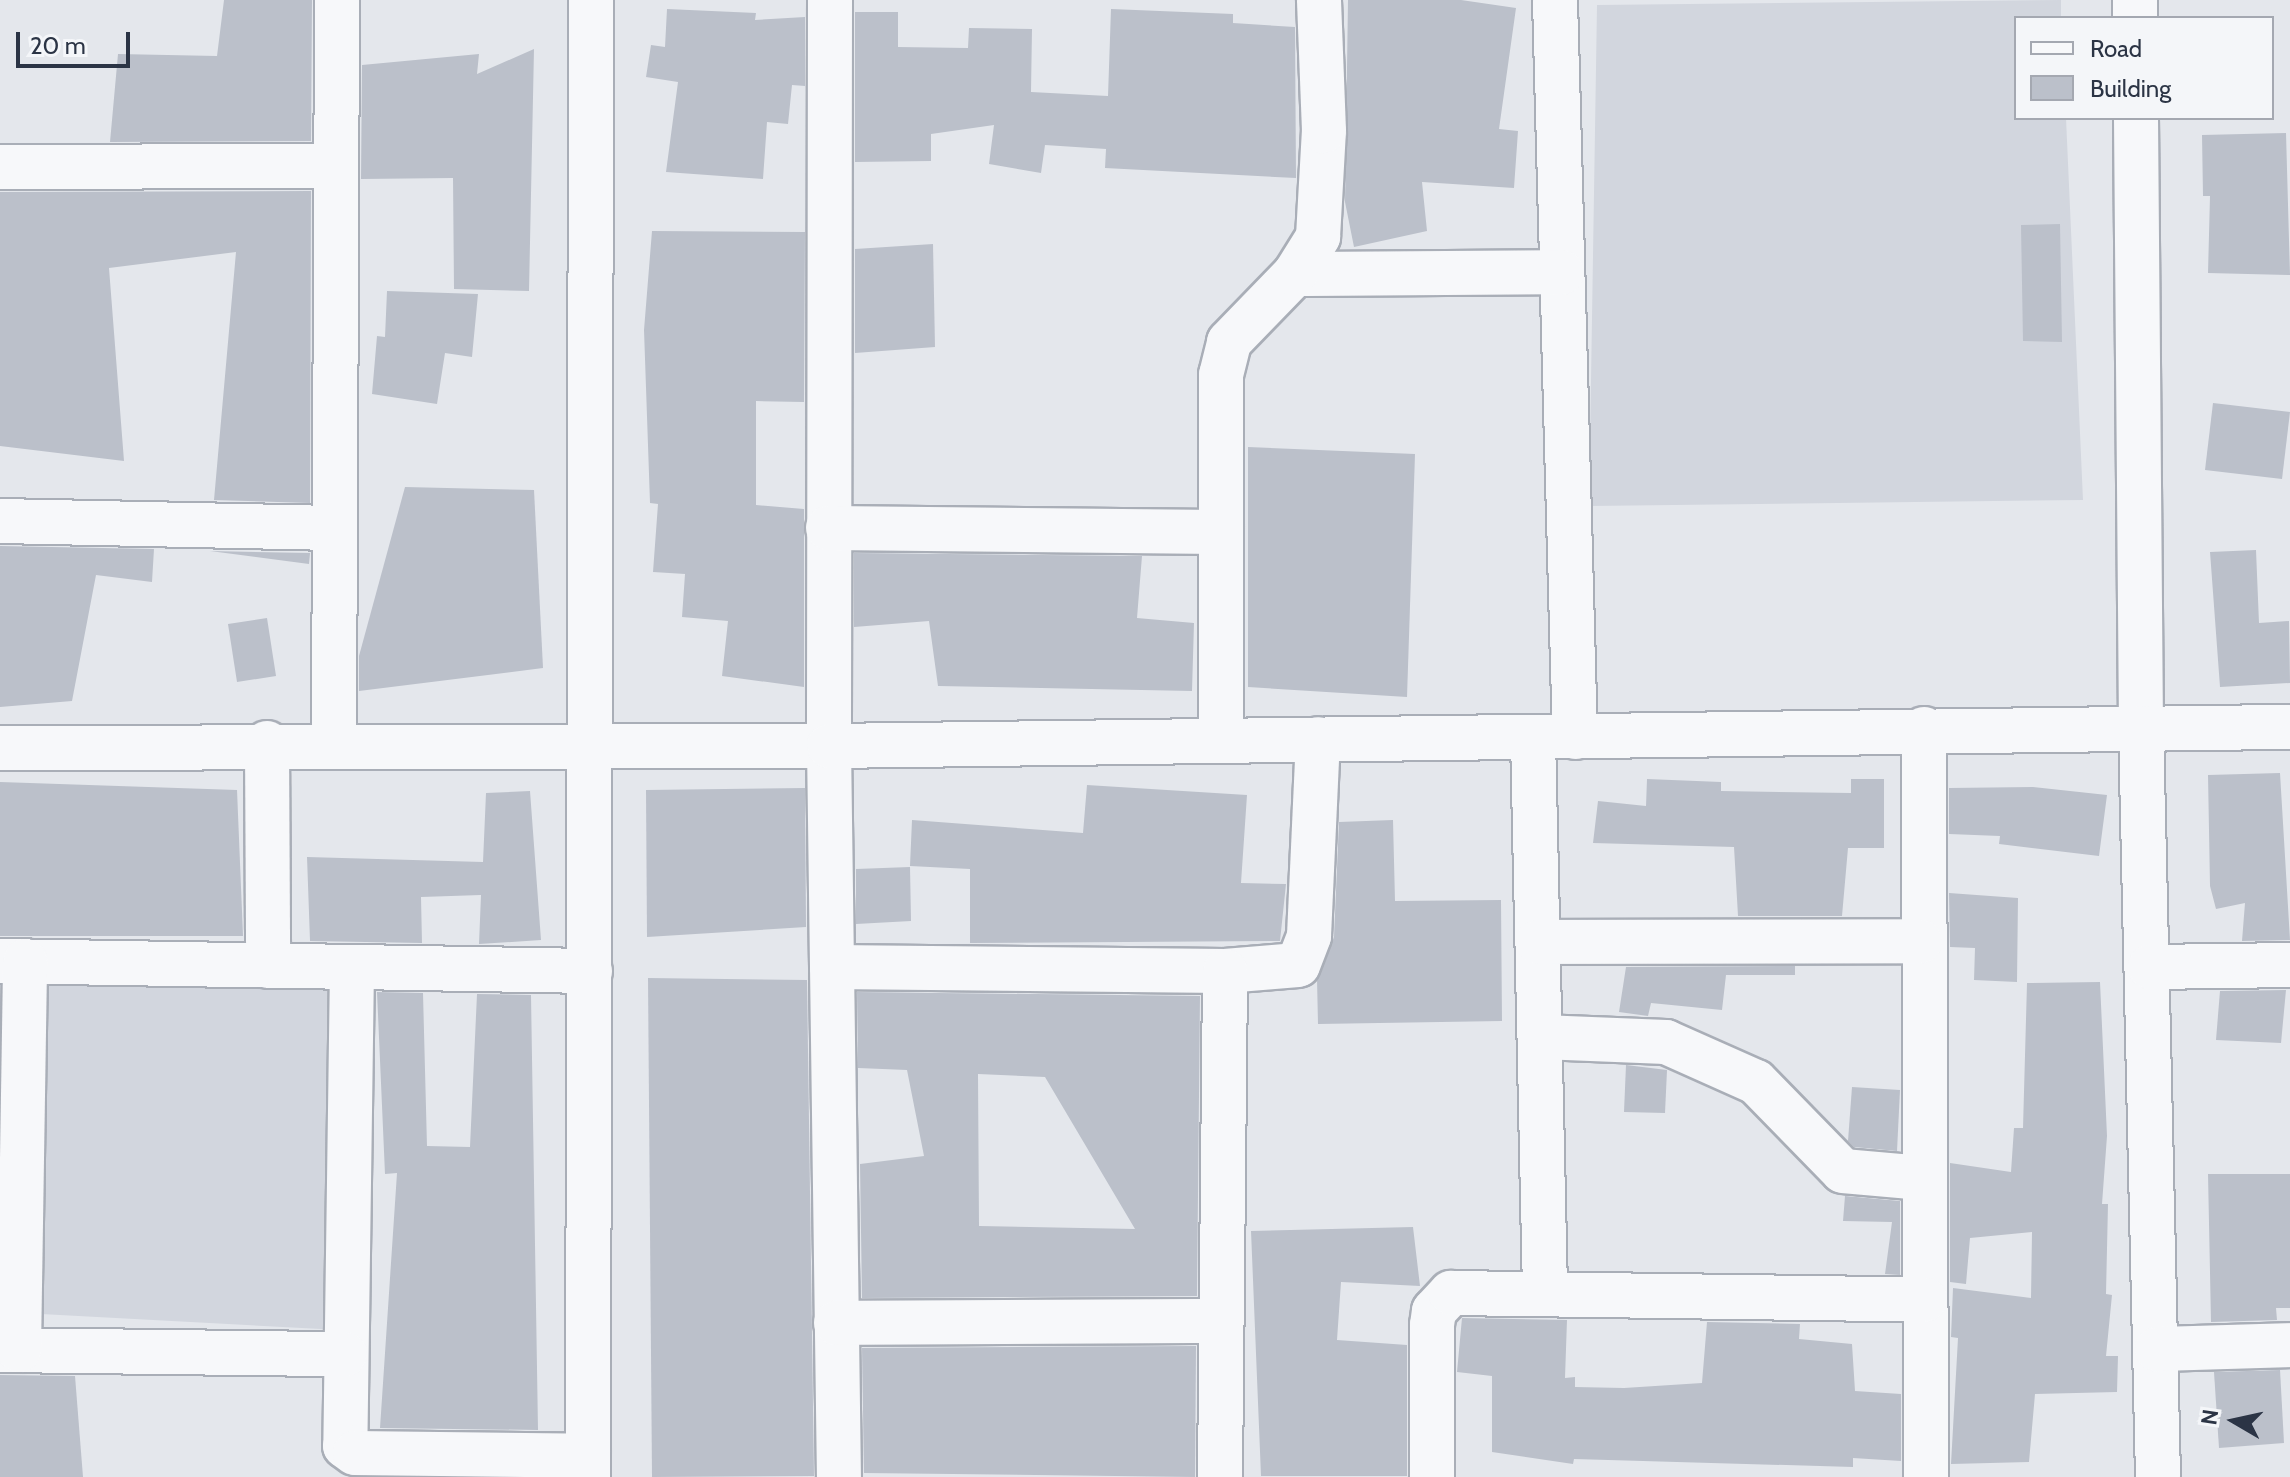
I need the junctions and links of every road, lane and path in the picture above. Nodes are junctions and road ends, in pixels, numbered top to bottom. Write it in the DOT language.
graph roads {
  1 [pos="337,0"];
  2 [pos="591,0"];
  3 [pos="830,0"];
  4 [pos="1319,0"];
  5 [pos="1555,0"];
  6 [pos="2136,120"];
  7 [pos="335,166"];
  8 [pos="0,167"];
  9 [pos="1562,272"];
  10 [pos="1295,274"];
  11 [pos="0,521"];
  12 [pos="333,528"];
  13 [pos="828,528"];
  14 [pos="1221,532"];
  15 [pos="2290,727"];
  16 [pos="2141,728"];
  17 [pos="1924,729"];
  18 [pos="1554,737"];
  19 [pos="1221,739"];
  20 [pos="1318,739"];
  21 [pos="590,742"];
  22 [pos="267,743"];
  23 [pos="334,743"];
  24 [pos="829,746"];
  25 [pos="0,748"];
  26 [pos="1920,941"];
  27 [pos="1538,942"];
  28 [pos="12,961"];
  29 [pos="2290,965"];
  30 [pos="268,966"];
  31 [pos="352,967"];
  32 [pos="832,967"];
  33 [pos="2150,967"];
  34 [pos="590,971"];
  35 [pos="1225,971"];
  36 [pos="1541,1037"];
  37 [pos="1923,1178"];
  38 [pos="1545,1290"];
  39 [pos="1925,1300"];
  40 [pos="1221,1321"];
  41 [pos="836,1323"];
  42 [pos="2290,1345"];
  43 [pos="2157,1349"];
  44 [pos="9,1350"];
  45 [pos="345,1354"];
  46 [pos="588,1466"];
  47 [pos="839,1477"];
  48 [pos="1220,1477"];
  49 [pos="1432,1477"];
  50 [pos="1926,1477"];
  51 [pos="2158,1477"];
  1 -- 7 [label="street"];
  2 -- 21 [label="street"];
  3 -- 13 [label="street"];
  4 -- 10 [label="street"];
  5 -- 9 [label="street"];
  6 -- 16 [label="street"];
  7 -- 8 [label="street"];
  7 -- 12 [label="street"];
  9 -- 10 [label="street"];
  9 -- 18 [label="street"];
  10 -- 14 [label="street"];
  11 -- 12 [label="street"];
  12 -- 23 [label="street"];
  13 -- 14 [label="street"];
  13 -- 24 [label="street"];
  14 -- 19 [label="street"];
  15 -- 16 [label="street"];
  16 -- 17 [label="street"];
  16 -- 33 [label="street"];
  17 -- 18 [label="street"];
  17 -- 26 [label="street"];
  18 -- 20 [label="street"];
  18 -- 27 [label="street"];
  19 -- 20 [label="street"];
  19 -- 24 [label="street"];
  20 -- 35 [label="street"];
  21 -- 23 [label="street"];
  21 -- 24 [label="street"];
  21 -- 34 [label="street"];
  22 -- 23 [label="street"];
  22 -- 25 [label="street"];
  22 -- 30 [label="street"];
  24 -- 32 [label="street"];
  26 -- 27 [label="street"];
  26 -- 37 [label="street"];
  27 -- 36 [label="street"];
  28 -- 30 [label="street"];
  28 -- 44 [label="street"];
  29 -- 33 [label="street"];
  30 -- 31 [label="street"];
  31 -- 34 [label="street"];
  31 -- 45 [label="street"];
  32 -- 35 [label="street"];
  32 -- 41 [label="street"];
  33 -- 43 [label="street"];
  34 -- 46 [label="street"];
  35 -- 40 [label="street"];
  36 -- 37 [label="street"];
  36 -- 38 [label="street"];
  37 -- 39 [label="street"];
  38 -- 39 [label="street"];
  38 -- 49 [label="street"];
  39 -- 50 [label="street"];
  40 -- 41 [label="street"];
  40 -- 48 [label="street"];
  41 -- 47 [label="street"];
  42 -- 43 [label="street"];
  43 -- 51 [label="street"];
  44 -- 45 [label="street"];
  45 -- 46 [label="street"];
}
